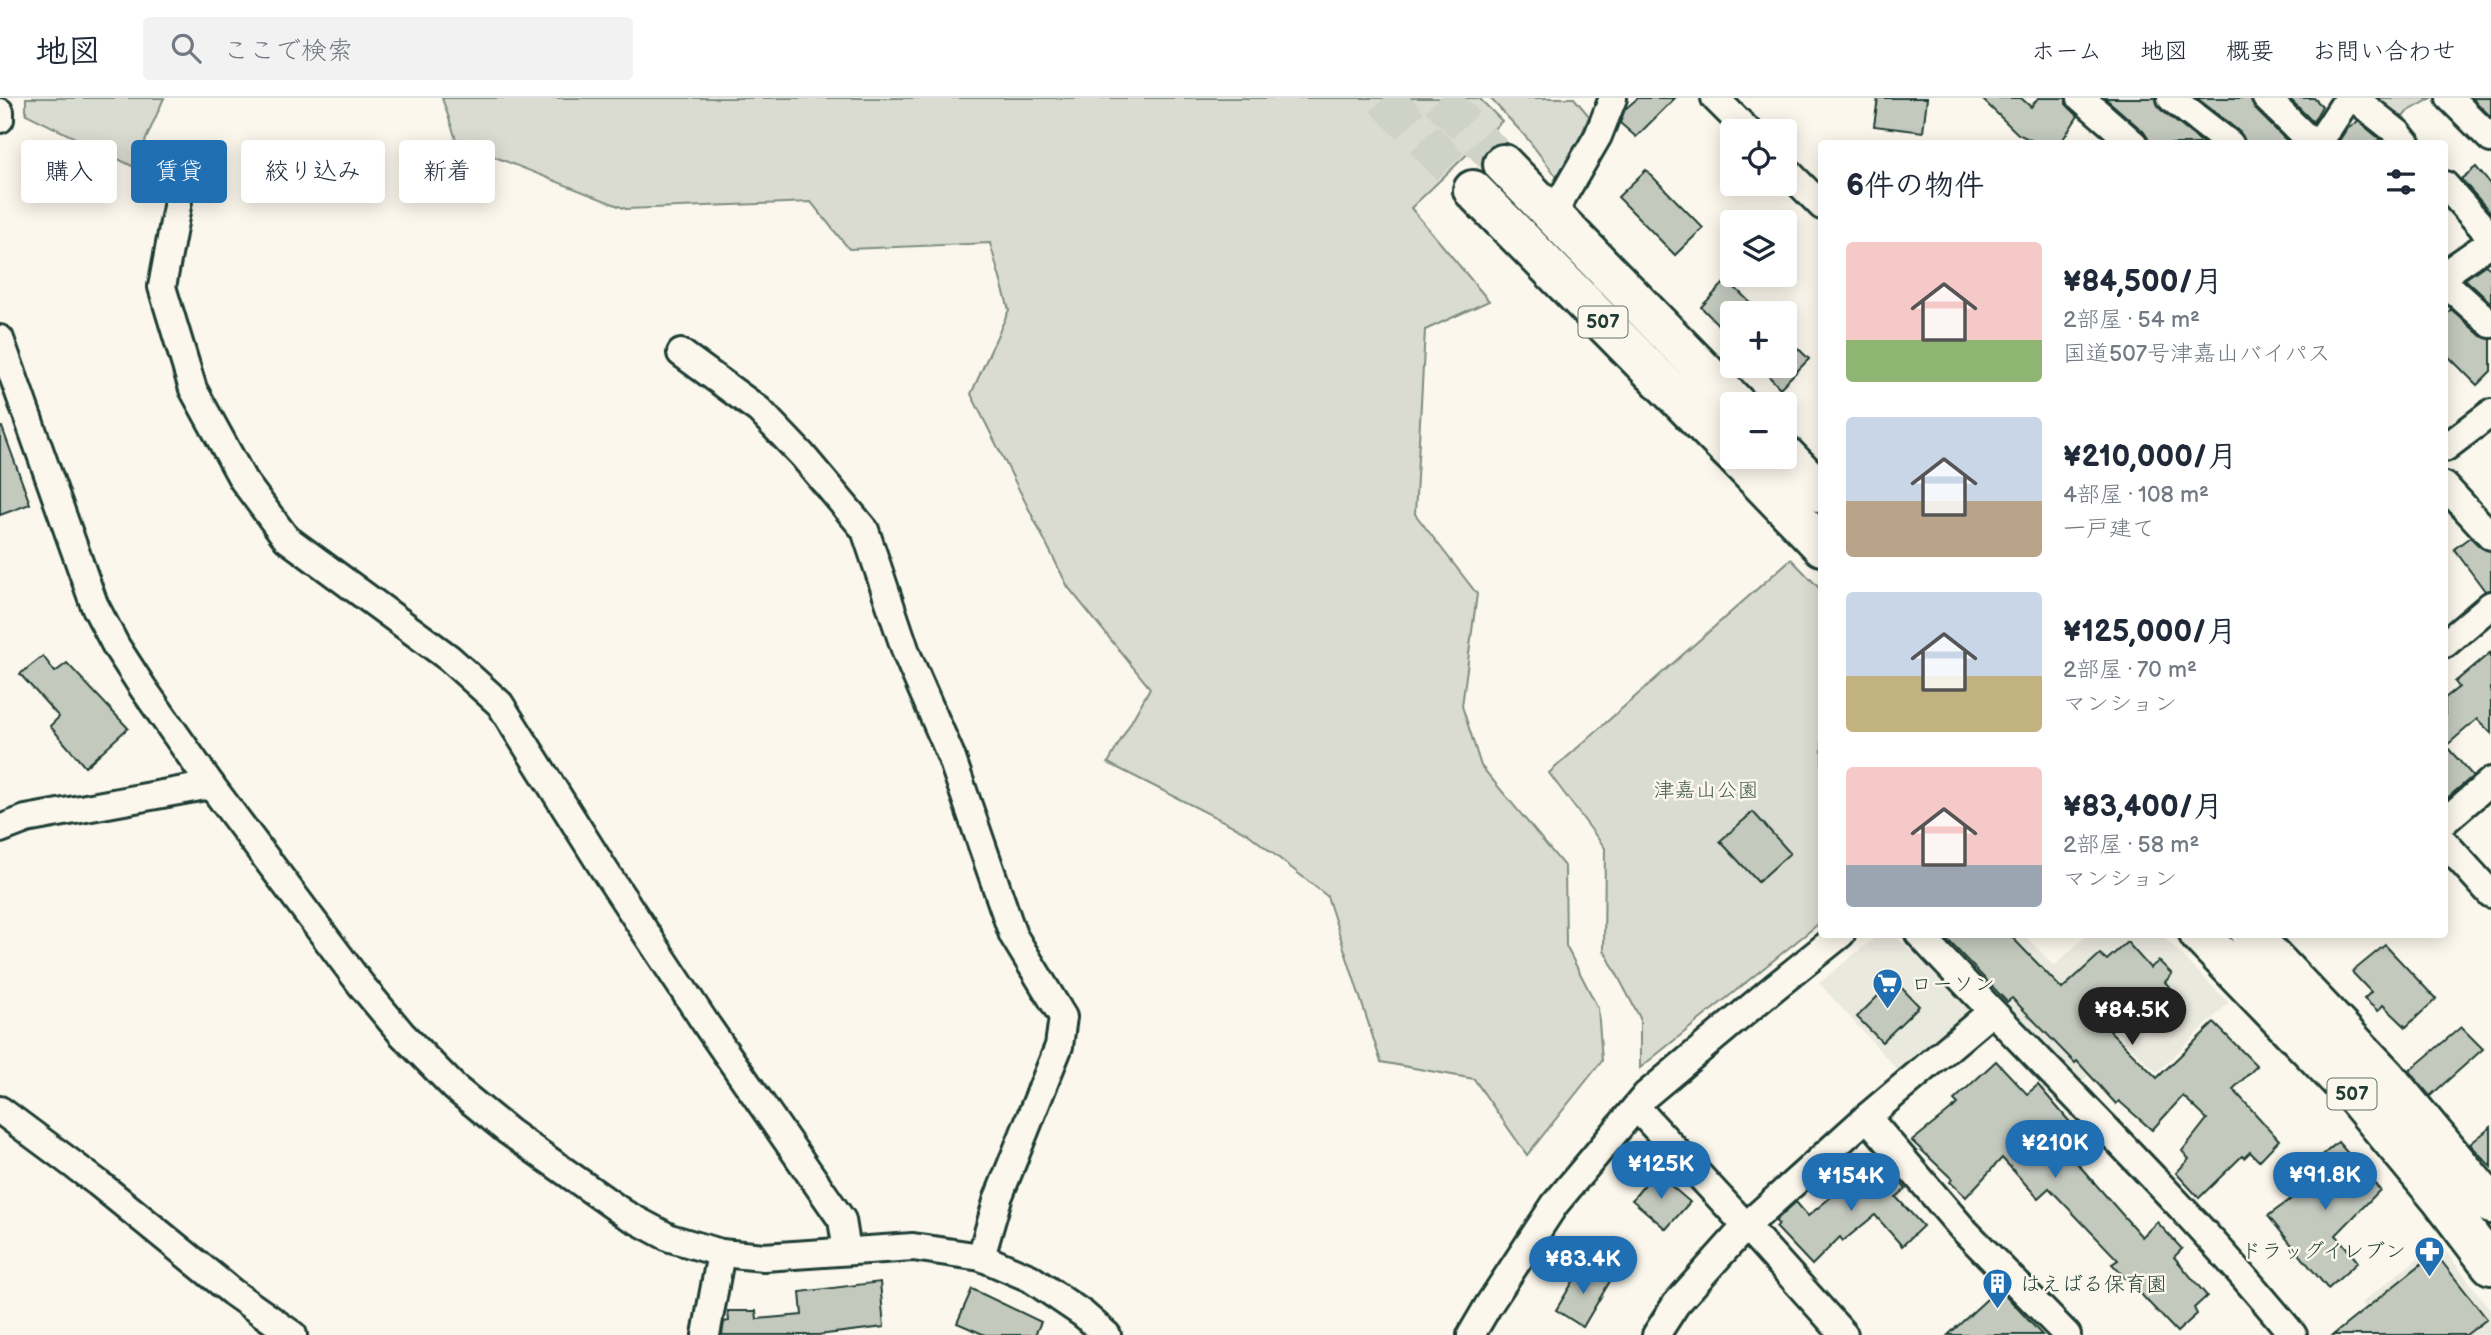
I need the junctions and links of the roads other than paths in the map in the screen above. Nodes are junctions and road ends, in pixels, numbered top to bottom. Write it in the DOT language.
graph roads {
  1 [pos="1613,98"];
  2 [pos="1715,98"];
  3 [pos="2081,98"];
  4 [pos="2171,98"];
  5 [pos="2266,98"];
  6 [pos="2348,98"];
  7 [pos="2354,98"];
  8 [pos="2450,98"];
  9 [pos="0,112"];
  10 [pos="1736,119"];
  11 [pos="0,120"];
  12 [pos="2491,139"];
  13 [pos="2129,140"];
  14 [pos="2225,140"];
  15 [pos="2311,140"];
  16 [pos="2318,140"];
  17 [pos="2404,140"];
  18 [pos="1503,164"];
  19 [pos="1797,180"];
  20 [pos="2448,189"];
  21 [pos="1473,190"];
  22 [pos="1818,198"];
  23 [pos="177,203"];
  24 [pos="1552,215"];
  25 [pos="2491,239"];
  26 [pos="2448,272"];
  27 [pos="2448,286"];
  28 [pos="2491,324"];
  29 [pos="0,339"];
  30 [pos="681,352"];
  31 [pos="1724,392"];
  32 [pos="2491,413"];
  33 [pos="1720,441"];
  34 [pos="2448,446"];
  35 [pos="1797,467"];
  36 [pos="1748,469"];
  37 [pos="1818,489"];
  38 [pos="2448,489"];
  39 [pos="2491,536"];
  40 [pos="1818,542"];
  41 [pos="2491,605"];
  42 [pos="2448,641"];
  43 [pos="2491,781"];
  44 [pos="211,785"];
  45 [pos="2448,818"];
  46 [pos="0,829"];
  47 [pos="2448,846"];
  48 [pos="2491,894"];
  49 [pos="1836,938"];
  50 [pos="1923,938"];
  51 [pos="2203,938"];
  52 [pos="2254,938"];
  53 [pos="1991,1012"];
  54 [pos="1637,1108"];
  55 [pos="0,1110"];
  56 [pos="1867,1117"];
  57 [pos="2491,1204"];
  58 [pos="1746,1226"];
  59 [pos="847,1251"];
  60 [pos="721,1253"];
  61 [pos="981,1256"];
  62 [pos="2491,1265"];
  63 [pos="293,1335"];
  64 [pos="706,1335"];
  65 [pos="1107,1335"];
  66 [pos="1471,1335"];
  67 [pos="1656,1335"];
  68 [pos="1844,1335"];
  69 [pos="2067,1335"];
  70 [pos="2293,1335"];
  1 -- 24 [label="street"];
  2 -- 10 [label="street"];
  3 -- 13 [label="street"];
  4 -- 14 [label="street"];
  5 -- 15 [label="street"];
  6 -- 16 [label="street"];
  7 -- 17 [label="street"];
  8 -- 12 [label="street"];
  9 -- 11 [label="street"];
  18 -- 24 [label="highway, 507"];
  19 -- 22 [label="street"];
  20 -- 25 [label="street"];
  21 -- 33 [label="highway, 507"];
  23 -- 59 [label="street"];
  24 -- 31 [label="highway, 507"];
  25 -- 26 [label="street"];
  27 -- 28 [label="street"];
  29 -- 44 [label="street"];
  30 -- 61 [label="street"];
  32 -- 34 [label="street"];
  35 -- 37 [label="highway"];
  36 -- 40 [label="highway, 507"];
  38 -- 39 [label="street"];
  41 -- 42 [label="street"];
  43 -- 45 [label="street"];
  44 -- 46 [label="street"];
  44 -- 60 [label="street"];
  47 -- 48 [label="street"];
  49 -- 54 [label="street"];
  50 -- 53 [label="street"];
  51 -- 62 [label="highway, 507"];
  52 -- 57 [label="highway, 507"];
  53 -- 56 [label="street"];
  53 -- 70 [label="street"];
  54 -- 58 [label="street"];
  54 -- 66 [label="street"];
  55 -- 63 [label="street"];
  56 -- 58 [label="street"];
  56 -- 69 [label="street"];
  58 -- 67 [label="street"];
  58 -- 68 [label="street"];
  59 -- 60 [label="street"];
  59 -- 61 [label="street"];
  60 -- 64 [label="street"];
  61 -- 65 [label="street"];
}
